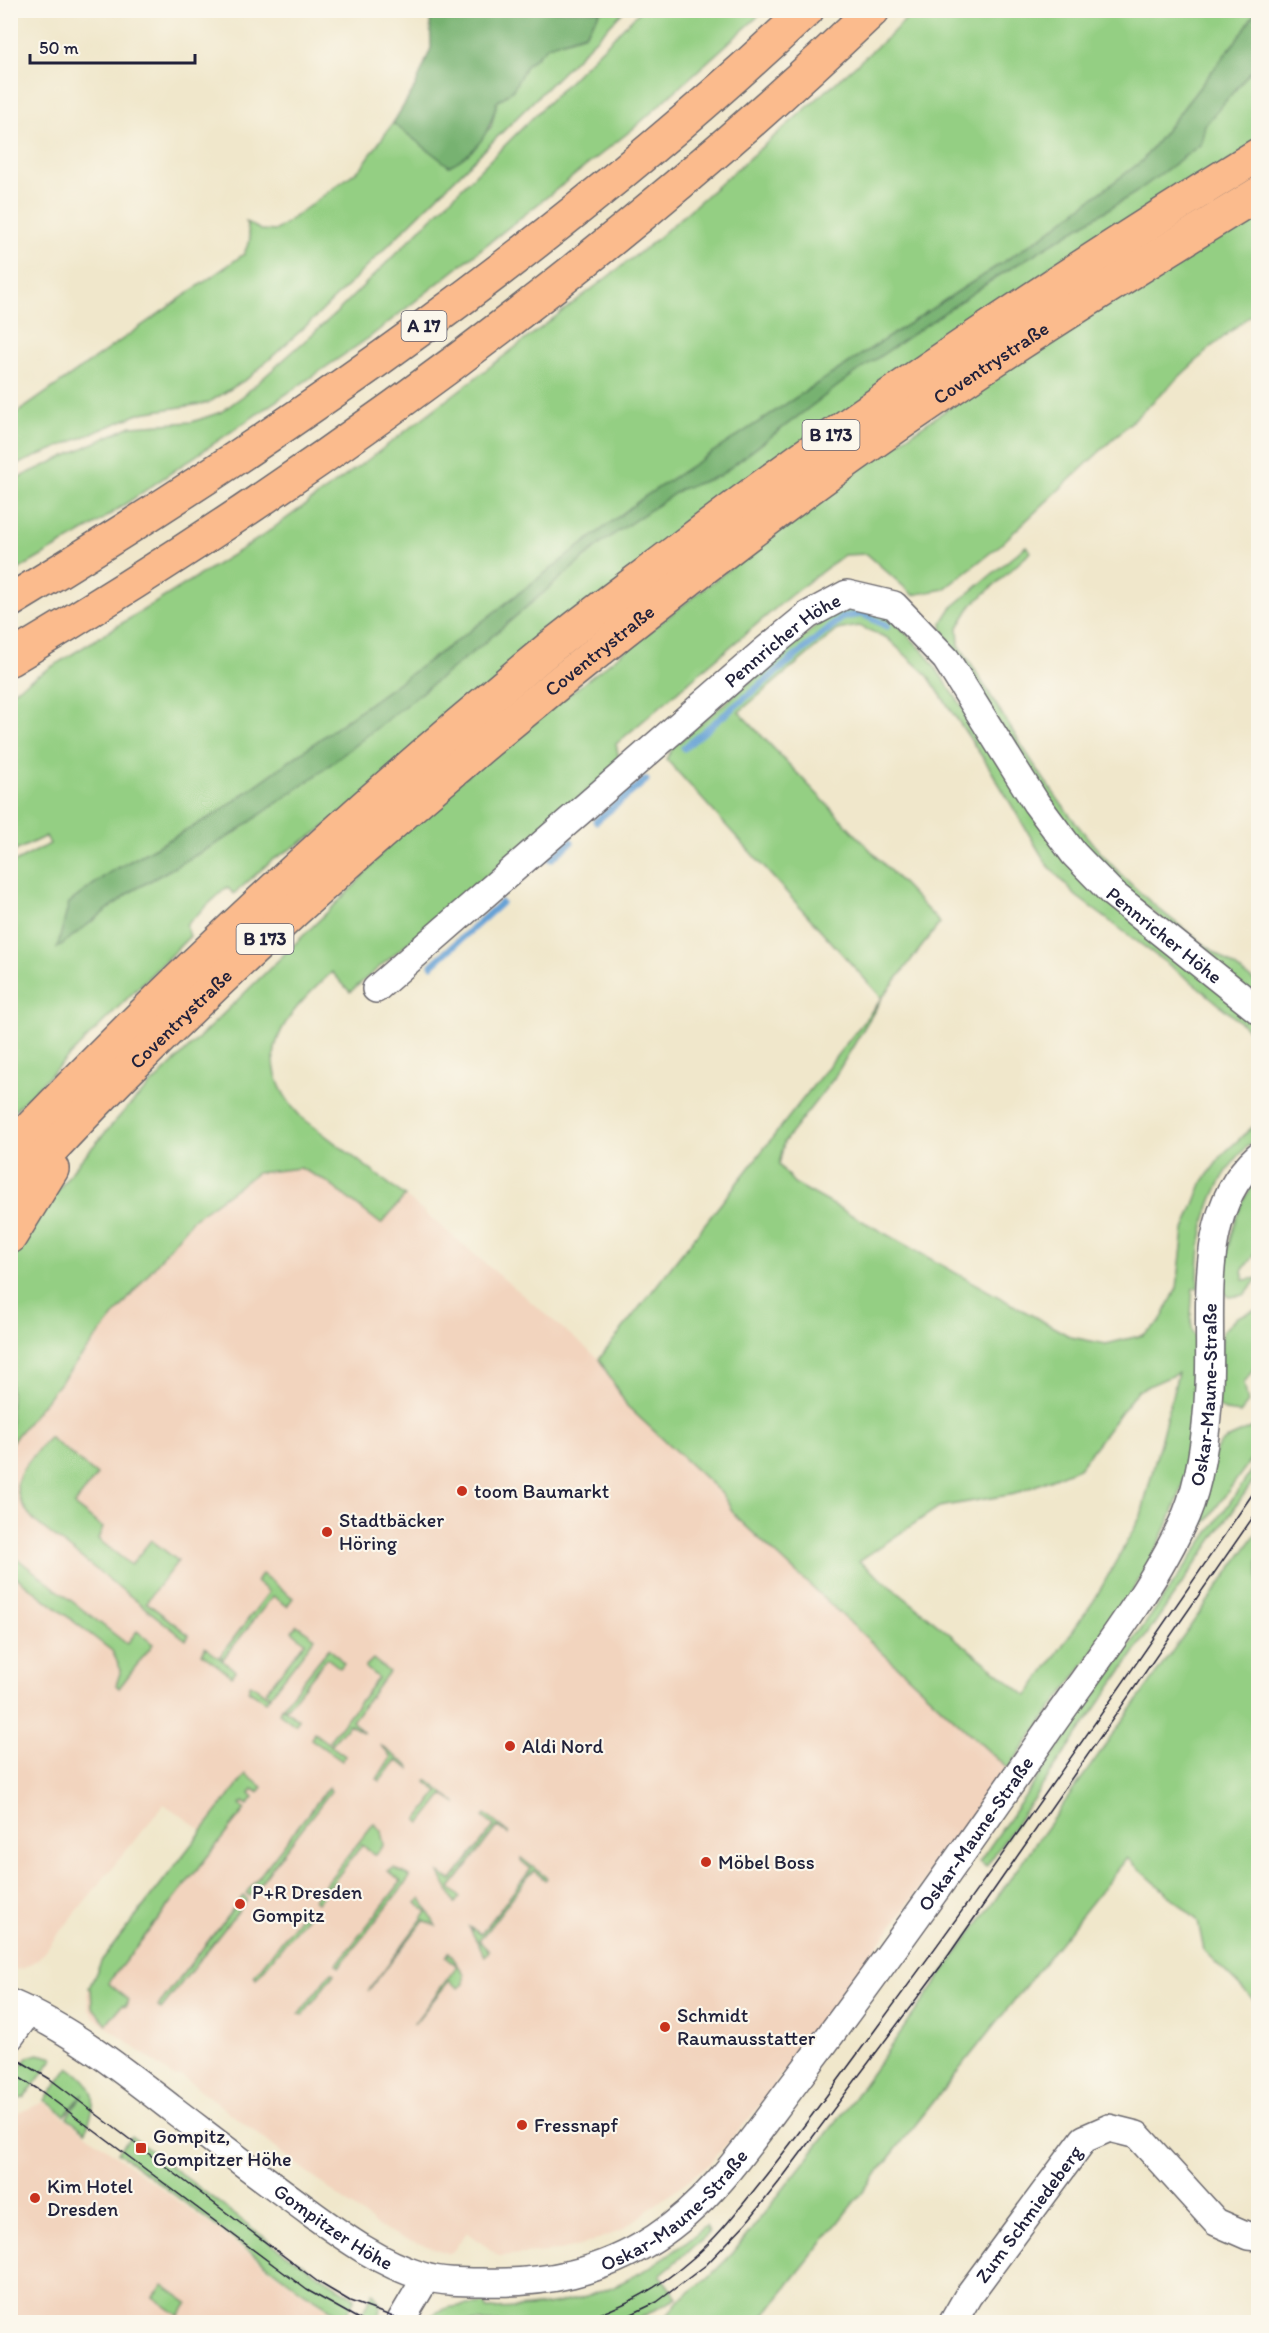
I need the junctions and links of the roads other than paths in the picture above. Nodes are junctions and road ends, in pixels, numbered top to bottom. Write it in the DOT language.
graph roads {
  1 [pos="807,10"];
  2 [pos="873,10"];
  3 [pos="1258,155"];
  4 [pos="1258,194"];
  5 [pos="10,601"];
  6 [pos="10,659"];
  7 [pos="376,989"];
  8 [pos="1258,1010"];
  9 [pos="49,1109"];
  10 [pos="85,1114"];
  11 [pos="10,1135"];
  12 [pos="10,1149"];
  13 [pos="1258,1156"];
  14 [pos="10,1193"];
  15 [pos="10,1237"];
  16 [pos="20,2007"];
  17 [pos="10,2037"];
  18 [pos="1258,2237"];
  19 [pos="426,2278"];
  20 [pos="399,2322"];
  21 [pos="952,2322"];
  1 -- 5 [label="highway, A 17"];
  2 -- 6 [label="highway, A 17"];
  3 -- 9 [label="highway, B 173"];
  4 -- 10 [label="highway, Coventrystraße / B 173"];
  7 -- 8 [label="street, Pennricher Höhe"];
  9 -- 11 [label="highway"];
  9 -- 12 [label="highway, B 173"];
  10 -- 14 [label="highway, Coventrystraße / B 173"];
  10 -- 15 [label="highway"];
  13 -- 19 [label="street, Oskar-Maune-Straße"];
  16 -- 17 [label="street, Gompitzer Höhe"];
  16 -- 19 [label="street, Gompitzer Höhe"];
  18 -- 21 [label="street, Zum Schmiedeberg"];
  19 -- 20 [label="street"];
}
